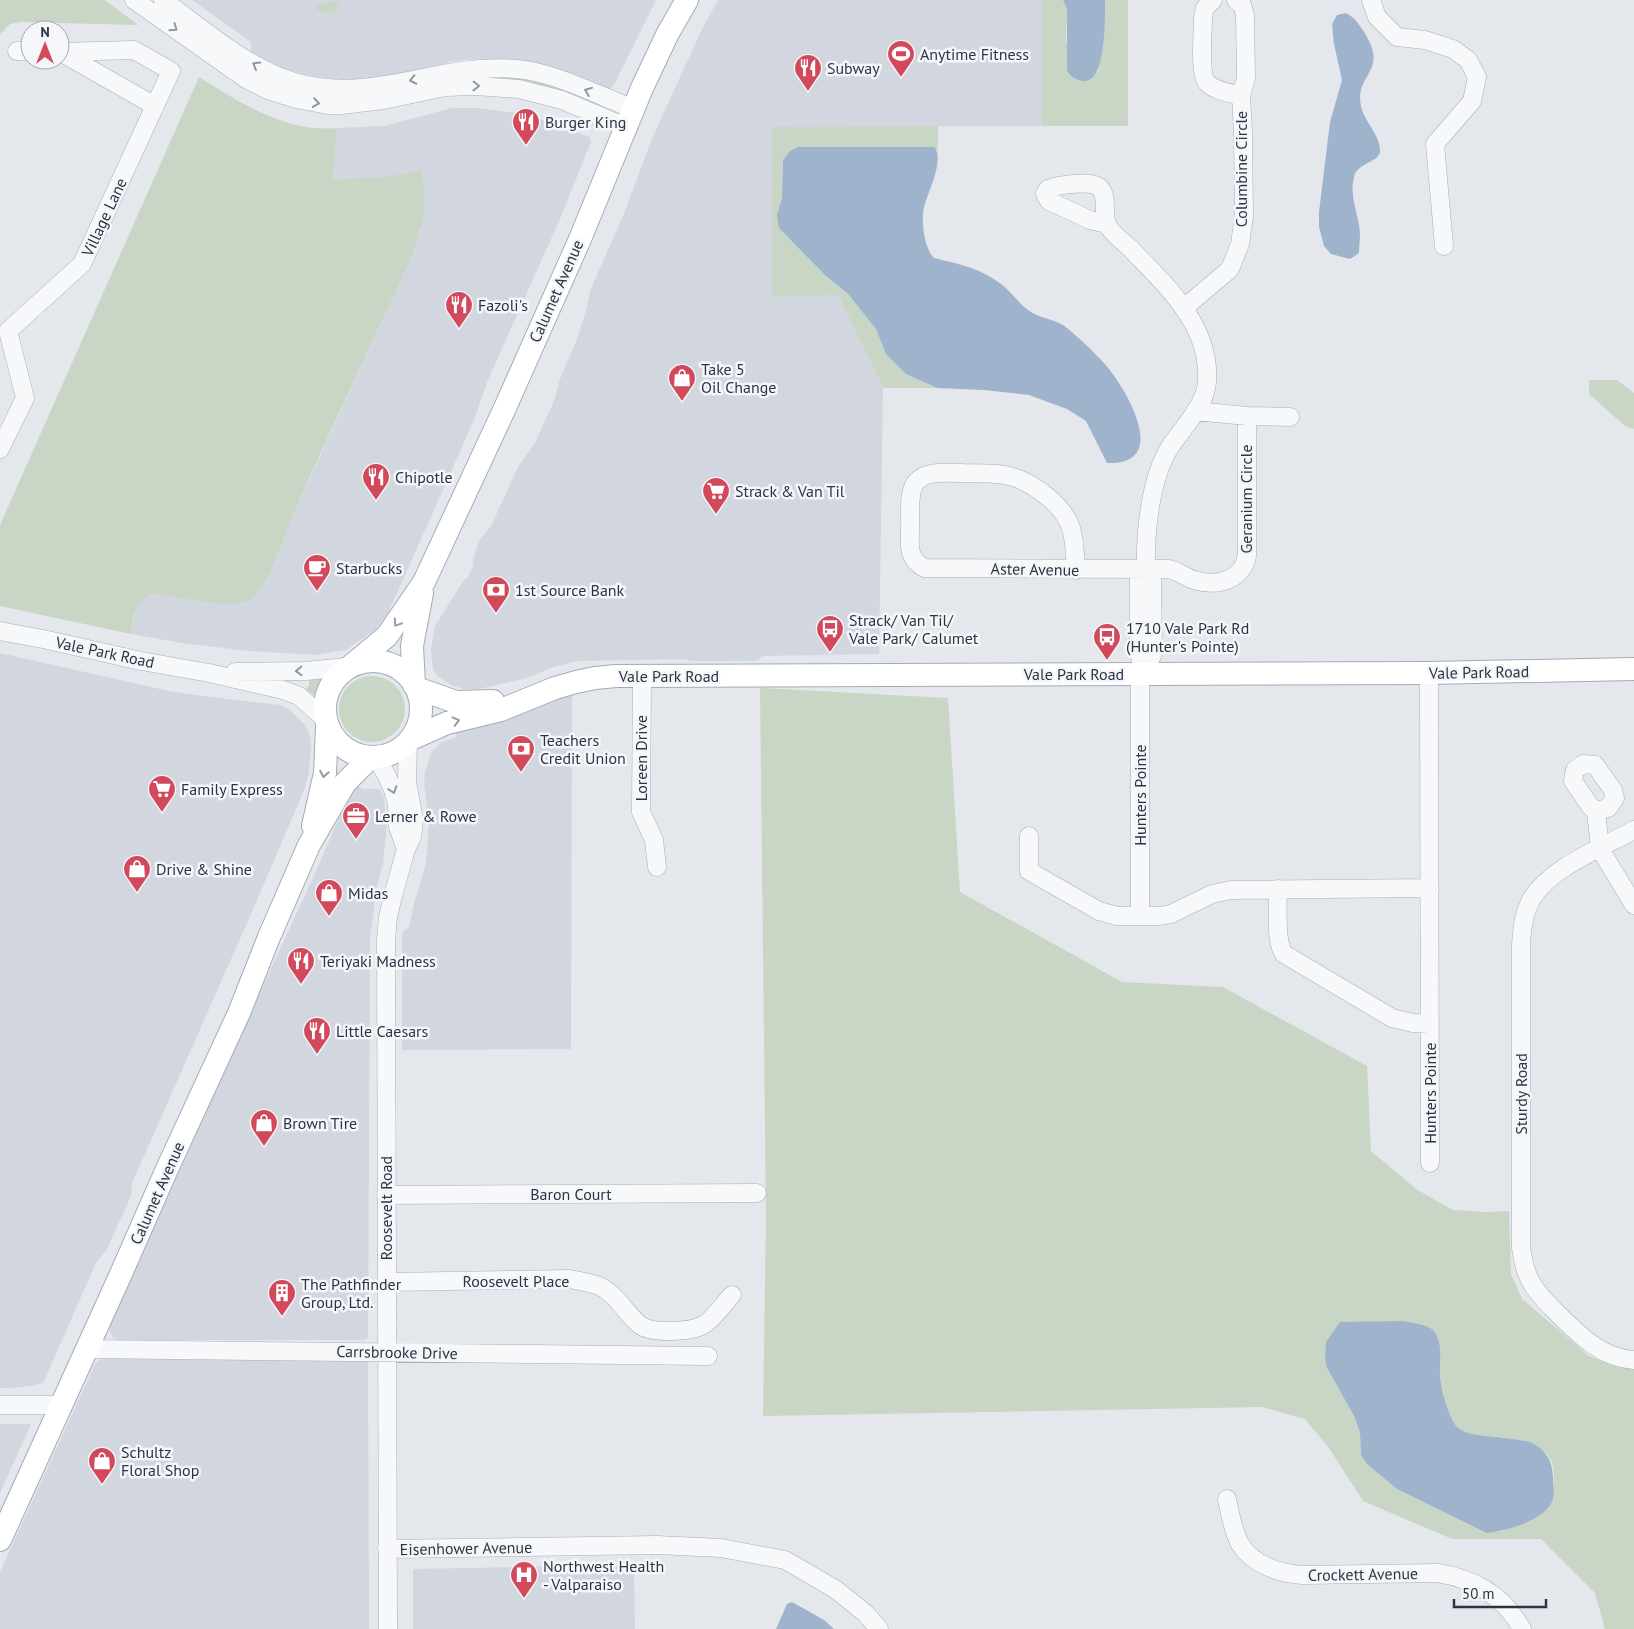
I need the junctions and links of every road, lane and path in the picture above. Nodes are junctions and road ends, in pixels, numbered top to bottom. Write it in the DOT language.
graph roads {
  1 [pos="134,0"];
  2 [pos="163,0"];
  3 [pos="687,0"];
  4 [pos="1213,0"];
  5 [pos="1236,0"];
  6 [pos="1371,0"];
  7 [pos="70,52"];
  8 [pos="70,58"];
  9 [pos="1240,96"];
  10 [pos="155,106"];
  11 [pos="630,118"];
  12 [pos="1107,224"];
  13 [pos="1444,246"];
  14 [pos="1184,308"];
  15 [pos="4,334"];
  16 [pos="1195,411"];
  17 [pos="1247,416"];
  18 [pos="1290,417"];
  19 [pos="0,449"];
  20 [pos="1146,569"];
  21 [pos="1076,570"];
  22 [pos="424,582"];
  23 [pos="0,632"];
  24 [pos="350,666"];
  25 [pos="1634,669"];
  26 [pos="210,673"];
  27 [pos="1429,673"];
  28 [pos="1142,674"];
  29 [pos="642,676"];
  30 [pos="415,686"];
  31 [pos="518,702"];
  32 [pos="326,722"];
  33 [pos="410,741"];
  34 [pos="373,757"];
  35 [pos="1596,811"];
  36 [pos="1634,830"];
  37 [pos="1029,836"];
  38 [pos="309,845"];
  39 [pos="406,849"];
  40 [pos="1600,849"];
  41 [pos="657,867"];
  42 [pos="1430,888"];
  43 [pos="1278,889"];
  44 [pos="1634,905"];
  45 [pos="1140,916"];
  46 [pos="1429,1024"];
  47 [pos="1430,1163"];
  48 [pos="756,1193"];
  49 [pos="386,1195"];
  50 [pos="387,1282"];
  51 [pos="732,1295"];
  52 [pos="86,1349"];
  53 [pos="387,1352"];
  54 [pos="708,1356"];
  55 [pos="1634,1360"];
  56 [pos="0,1405"];
  57 [pos="61,1405"];
  58 [pos="1227,1499"];
  59 [pos="0,1540"];
  60 [pos="388,1549"];
  61 [pos="388,1629"];
  62 [pos="880,1629"];
  63 [pos="1522,1629"];
  1 -- 11 [label="street, one-way"];
  11 -- 2 [label="street, one-way"];
  3 -- 11 [label="main road, Calumet Avenue"];
  4 -- 9 [label="street, Columbine Circle"];
  5 -- 9 [label="street, Columbine Circle"];
  6 -- 13 [label="street"];
  7 -- 10 [label="street, Village Lane"];
  8 -- 10 [label="street, Village Lane"];
  9 -- 14 [label="street, Columbine Circle"];
  10 -- 15 [label="street, Village Lane"];
  11 -- 22 [label="main road, Calumet Avenue"];
  12 -- 14 [label="street"];
  14 -- 16 [label="street"];
  15 -- 19 [label="street, Village Lane"];
  16 -- 17 [label="street"];
  16 -- 20 [label="street"];
  17 -- 18 [label="street"];
  17 -- 20 [label="street, Geranium Circle"];
  20 -- 21 [label="street, Aster Avenue"];
  20 -- 28 [label="street"];
  21 -- 21 [label="street, Aster Avenue"];
  22 -- 24 [label="main road, Calumet Avenue, one-way"];
  22 -- 30 [label="main road, Calumet Avenue"];
  23 -- 26 [label="street, Vale Park Road"];
  24 -- 26 [label="street, Vale Park Road, one-way"];
  24 -- 30 [label="main road"];
  24 -- 32 [label="main road"];
  25 -- 27 [label="main road, Vale Park Road"];
  26 -- 32 [label="street, Vale Park Road"];
  27 -- 28 [label="main road, Vale Park Road"];
  27 -- 42 [label="street, Hunters Pointe"];
  28 -- 29 [label="main road, Vale Park Road"];
  28 -- 45 [label="street, Hunters Pointe"];
  29 -- 31 [label="main road, Vale Park Road"];
  29 -- 41 [label="street, Loreen Drive"];
  30 -- 31 [label="main road, Vale Park Road"];
  30 -- 33 [label="main road"];
  33 -- 31 [label="main road, Vale Park Road, one-way"];
  32 -- 34 [label="main road"];
  32 -- 38 [label="main road, Calumet Avenue, one-way"];
  33 -- 34 [label="main road"];
  33 -- 39 [label="street, Roosevelt Road"];
  34 -- 38 [label="main road, Calumet Avenue"];
  34 -- 39 [label="street, one-way"];
  35 -- 40 [label="street"];
  36 -- 40 [label="street, Sturdy Road"];
  37 -- 45 [label="street"];
  38 -- 52 [label="main road, Calumet Avenue"];
  39 -- 49 [label="street, Roosevelt Road"];
  40 -- 44 [label="street"];
  40 -- 55 [label="street, Sturdy Road"];
  42 -- 43 [label="street"];
  42 -- 46 [label="street, Hunters Pointe"];
  43 -- 45 [label="street"];
  43 -- 46 [label="street, Hunters Pointe"];
  46 -- 47 [label="street, Hunters Pointe"];
  48 -- 49 [label="street, Baron Court"];
  49 -- 50 [label="street, Roosevelt Road"];
  50 -- 51 [label="street, Roosevelt Place"];
  50 -- 53 [label="street, Roosevelt Road"];
  52 -- 53 [label="street, Carrsbrooke Drive"];
  52 -- 57 [label="main road, Calumet Avenue"];
  53 -- 54 [label="street, Carrsbrooke Drive"];
  53 -- 60 [label="street, Roosevelt Road"];
  56 -- 57 [label="street"];
  57 -- 59 [label="main road, Calumet Avenue"];
  58 -- 63 [label="street, Crockett Avenue"];
  60 -- 61 [label="street, Roosevelt Road"];
  60 -- 62 [label="street, Eisenhower Avenue"];
}
